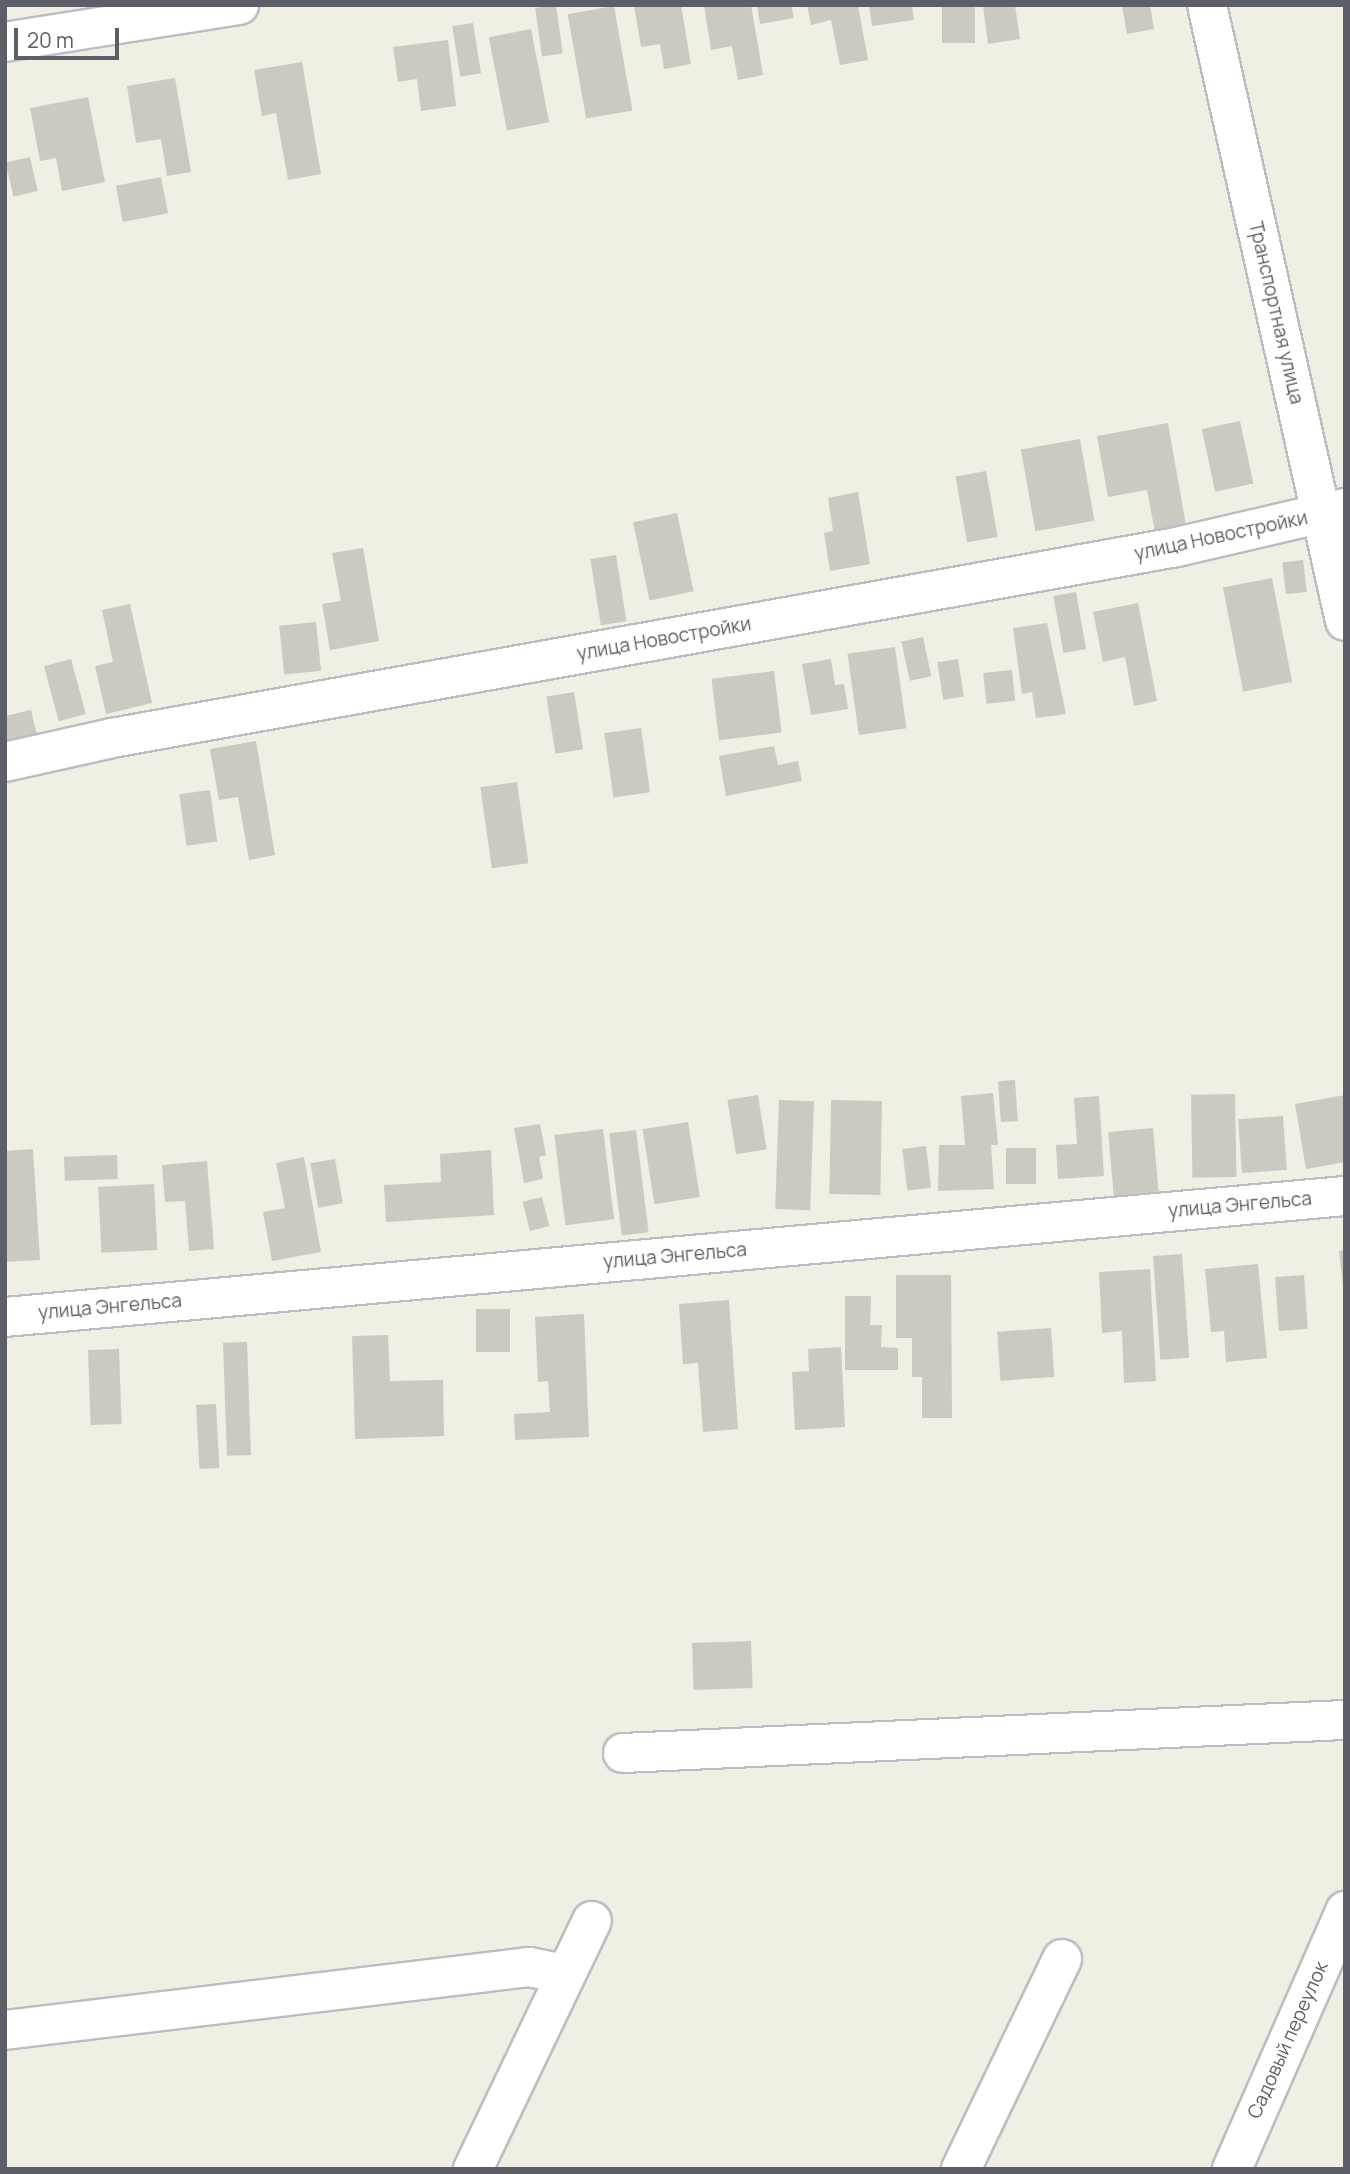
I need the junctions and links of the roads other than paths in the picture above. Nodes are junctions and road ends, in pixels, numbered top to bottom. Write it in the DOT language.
graph roads {
  1 [pos="239,5"];
  2 [pos="1207,5"];
  3 [pos="5,41"];
  4 [pos="1333,511"];
  5 [pos="1345,621"];
  6 [pos="5,762"];
  7 [pos="1345,1196"];
  8 [pos="5,1317"];
  9 [pos="1345,1720"];
  10 [pos="622,1753"];
  11 [pos="1345,1910"];
  12 [pos="592,1921"];
  13 [pos="1062,1959"];
  14 [pos="565,1974"];
  15 [pos="5,2031"];
  16 [pos="474,2169"];
  17 [pos="961,2169"];
  18 [pos="1232,2169"];
  1 -- 3 [label="street"];
  2 -- 4 [label="street, Транспортная улица"];
  4 -- 5 [label="street, Транспортная улица"];
  4 -- 6 [label="street, улица Новостройки"];
  7 -- 8 [label="street, улица Энгельса"];
  9 -- 10 [label="street"];
  11 -- 18 [label="street, Садовый переулок"];
  12 -- 14 [label="street"];
  13 -- 17 [label="street"];
  14 -- 15 [label="street"];
  14 -- 16 [label="street"];
}
